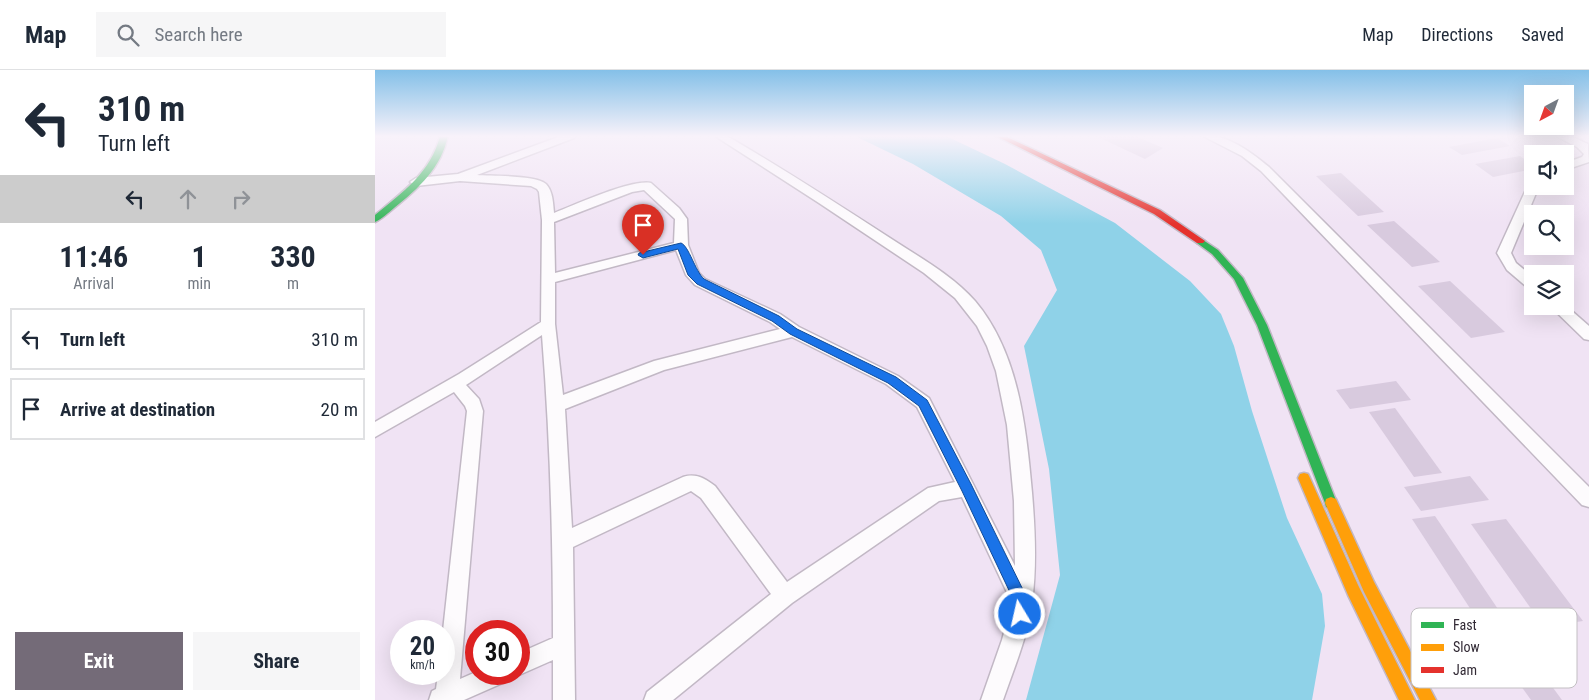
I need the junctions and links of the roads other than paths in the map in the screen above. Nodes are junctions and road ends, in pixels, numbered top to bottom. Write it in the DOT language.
graph roads {
  1 [pos="418,165"];
  2 [pos="431,165"];
  3 [pos="491,165"];
  4 [pos="770,165"];
  5 [pos="1047,165"];
  6 [pos="1055,165"];
  7 [pos="1261,165"];
  8 [pos="460,177"];
  9 [pos="416,182"];
  10 [pos="1529,195"];
  11 [pos="375,206"];
  12 [pos="375,219"];
  13 [pos="548,220"];
  14 [pos="681,246"];
  15 [pos="1524,277"];
  16 [pos="548,280"];
  17 [pos="1567,315"];
  18 [pos="1247,321"];
  19 [pos="548,324"];
  20 [pos="794,331"];
  21 [pos="1589,335"];
  22 [pos="456,384"];
  23 [pos="556,405"];
  24 [pos="375,430"];
  25 [pos="1299,467"];
  26 [pos="967,488"];
  27 [pos="1589,499"];
  28 [pos="563,542"];
  29 [pos="785,596"];
  30 [pos="1022,603"];
  31 [pos="564,644"];
  32 [pos="530,659"];
  33 [pos="1411,667"];
  34 [pos="472,685"];
  35 [pos="1422,688"];
  36 [pos="442,698"];
  37 [pos="564,700"];
  38 [pos="655,700"];
  39 [pos="993,700"];
  40 [pos="1407,700"];
  41 [pos="1428,700"];
  1 -- 11 [label="street"];
  2 -- 9 [label="street"];
  3 -- 8 [label="street"];
  4 -- 30 [label="street"];
  5 -- 18 [label="street"];
  6 -- 33 [label="street"];
  7 -- 27 [label="street"];
  8 -- 9 [label="street"];
  8 -- 13 [label="street"];
  9 -- 12 [label="street"];
  10 -- 15 [label="street"];
  13 -- 14 [label="street"];
  13 -- 16 [label="street"];
  14 -- 16 [label="street"];
  14 -- 20 [label="street"];
  16 -- 19 [label="street"];
  17 -- 21 [label="street"];
  19 -- 22 [label="street"];
  19 -- 23 [label="street"];
  20 -- 23 [label="street"];
  20 -- 26 [label="street"];
  22 -- 24 [label="street"];
  22 -- 36 [label="street"];
  23 -- 28 [label="street"];
  25 -- 40 [label="street"];
  26 -- 29 [label="street"];
  26 -- 30 [label="street"];
  28 -- 29 [label="street"];
  28 -- 31 [label="street"];
  29 -- 38 [label="street"];
  30 -- 39 [label="street"];
  31 -- 32 [label="street"];
  31 -- 37 [label="street"];
  34 -- 36 [label="street"];
  35 -- 41 [label="street"];
}
